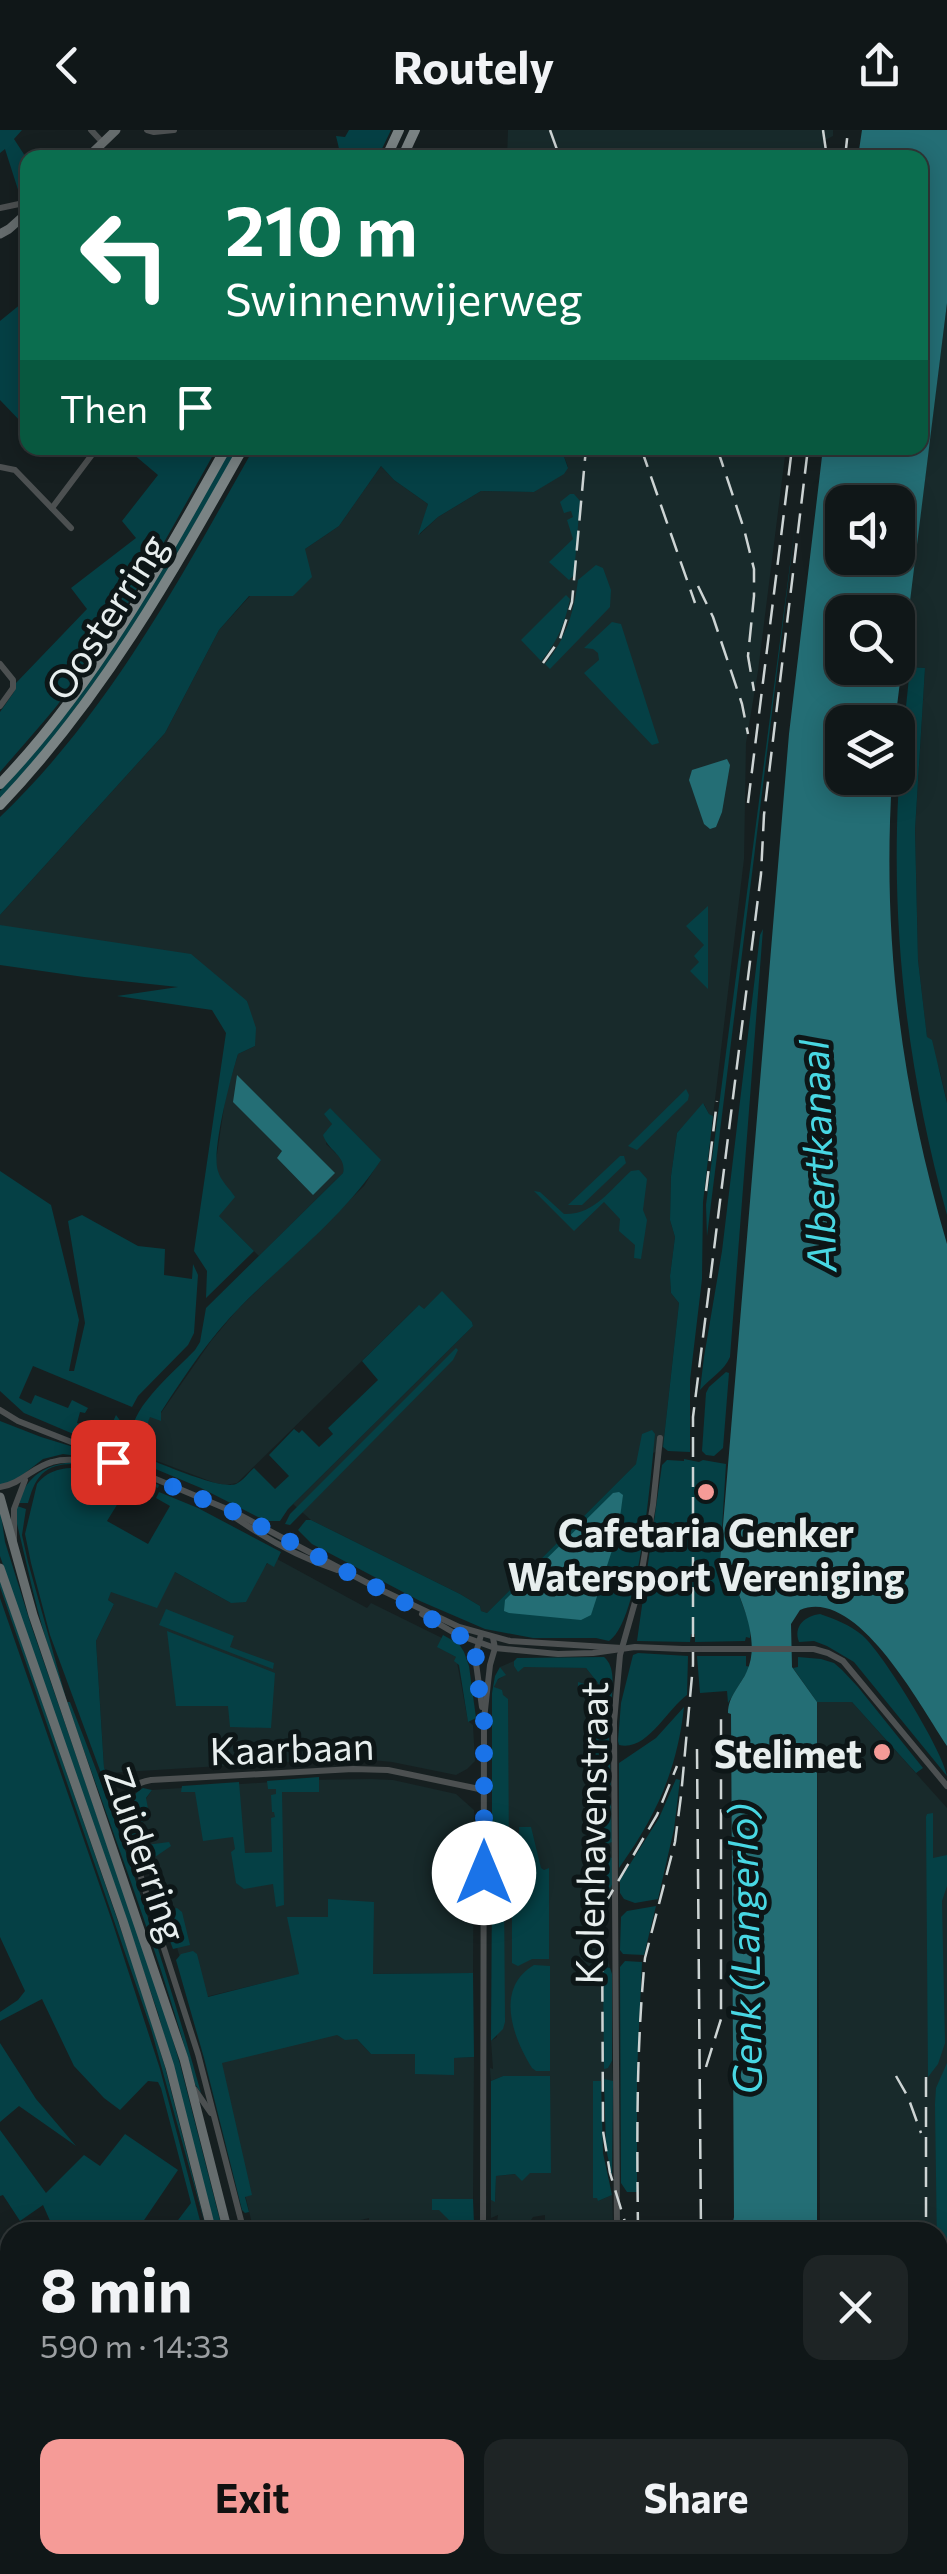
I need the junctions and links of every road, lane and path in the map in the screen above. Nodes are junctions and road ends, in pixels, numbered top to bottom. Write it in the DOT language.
graph roads {
  1 [pos="91,130"];
  2 [pos="116,130"];
  3 [pos="147,130"];
  4 [pos="174,130"];
  5 [pos="102,143"];
  6 [pos="95,150"];
  7 [pos="20,218"];
  8 [pos="0,234"];
  9 [pos="92,455"];
  10 [pos="222,455"];
  11 [pos="239,455"];
  12 [pos="0,467"];
  13 [pos="52,508"];
  14 [pos="71,528"];
  15 [pos="0,664"];
  16 [pos="0,706"];
  17 [pos="0,784"];
  18 [pos="0,805"];
  19 [pos="0,1414"];
  20 [pos="660,1438"];
  21 [pos="113,1462"];
  22 [pos="28,1476"];
  23 [pos="0,1488"];
  24 [pos="0,1497"];
  25 [pos="14,1541"];
  26 [pos="0,1568"];
  27 [pos="404,1602"];
  28 [pos="482,1634"];
  29 [pos="494,1638"];
  30 [pos="477,1643"];
  31 [pos="496,1648"];
  32 [pos="622,1648"];
  33 [pos="484,1718"];
  34 [pos="947,1786"];
  35 [pos="484,1790"];
  36 [pos="121,1814"];
  37 [pos="190,2082"];
  38 [pos="214,2118"];
  39 [pos="209,2222"];
  40 [pos="225,2222"];
  41 [pos="241,2222"];
  42 [pos="483,2222"];
  43 [pos="617,2222"];
  1 -- 5 [label="street"];
  2 -- 5 [label="main road"];
  3 -- 4 [label="street"];
  5 -- 6 [label="main road"];
  7 -- 8 [label="main road"];
  9 -- 13 [label="street"];
  10 -- 17 [label="main road, Oosterring"];
  11 -- 18 [label="main road, Oosterring"];
  12 -- 13 [label="street"];
  13 -- 14 [label="street"];
  15 -- 16 [label="street"];
  19 -- 21 [label="street"];
  20 -- 32 [label="street, Kolenhavenstraat"];
  21 -- 22 [label="street"];
  21 -- 27 [label="street"];
  22 -- 23 [label="street"];
  22 -- 25 [label="street"];
  24 -- 25 [label="main road, Zuiderring"];
  25 -- 37 [label="main road, Zuiderring"];
  26 -- 39 [label="main road, Zuiderring"];
  27 -- 28 [label="street"];
  27 -- 30 [label="street"];
  28 -- 29 [label="street"];
  28 -- 30 [label="street"];
  29 -- 31 [label="street"];
  29 -- 32 [label="street"];
  30 -- 31 [label="street"];
  30 -- 33 [label="street"];
  31 -- 32 [label="street"];
  31 -- 33 [label="street"];
  32 -- 34 [label="street, bridge"];
  32 -- 43 [label="street, Kolenhavenstraat"];
  33 -- 35 [label="street"];
  35 -- 36 [label="street, Kaarbaan"];
  35 -- 42 [label="street"];
  36 -- 38 [label="street, Zuiderring"];
  37 -- 38 [label="street"];
  37 -- 40 [label="main road, Zuiderring"];
  38 -- 41 [label="street, Zuiderring"];
}
